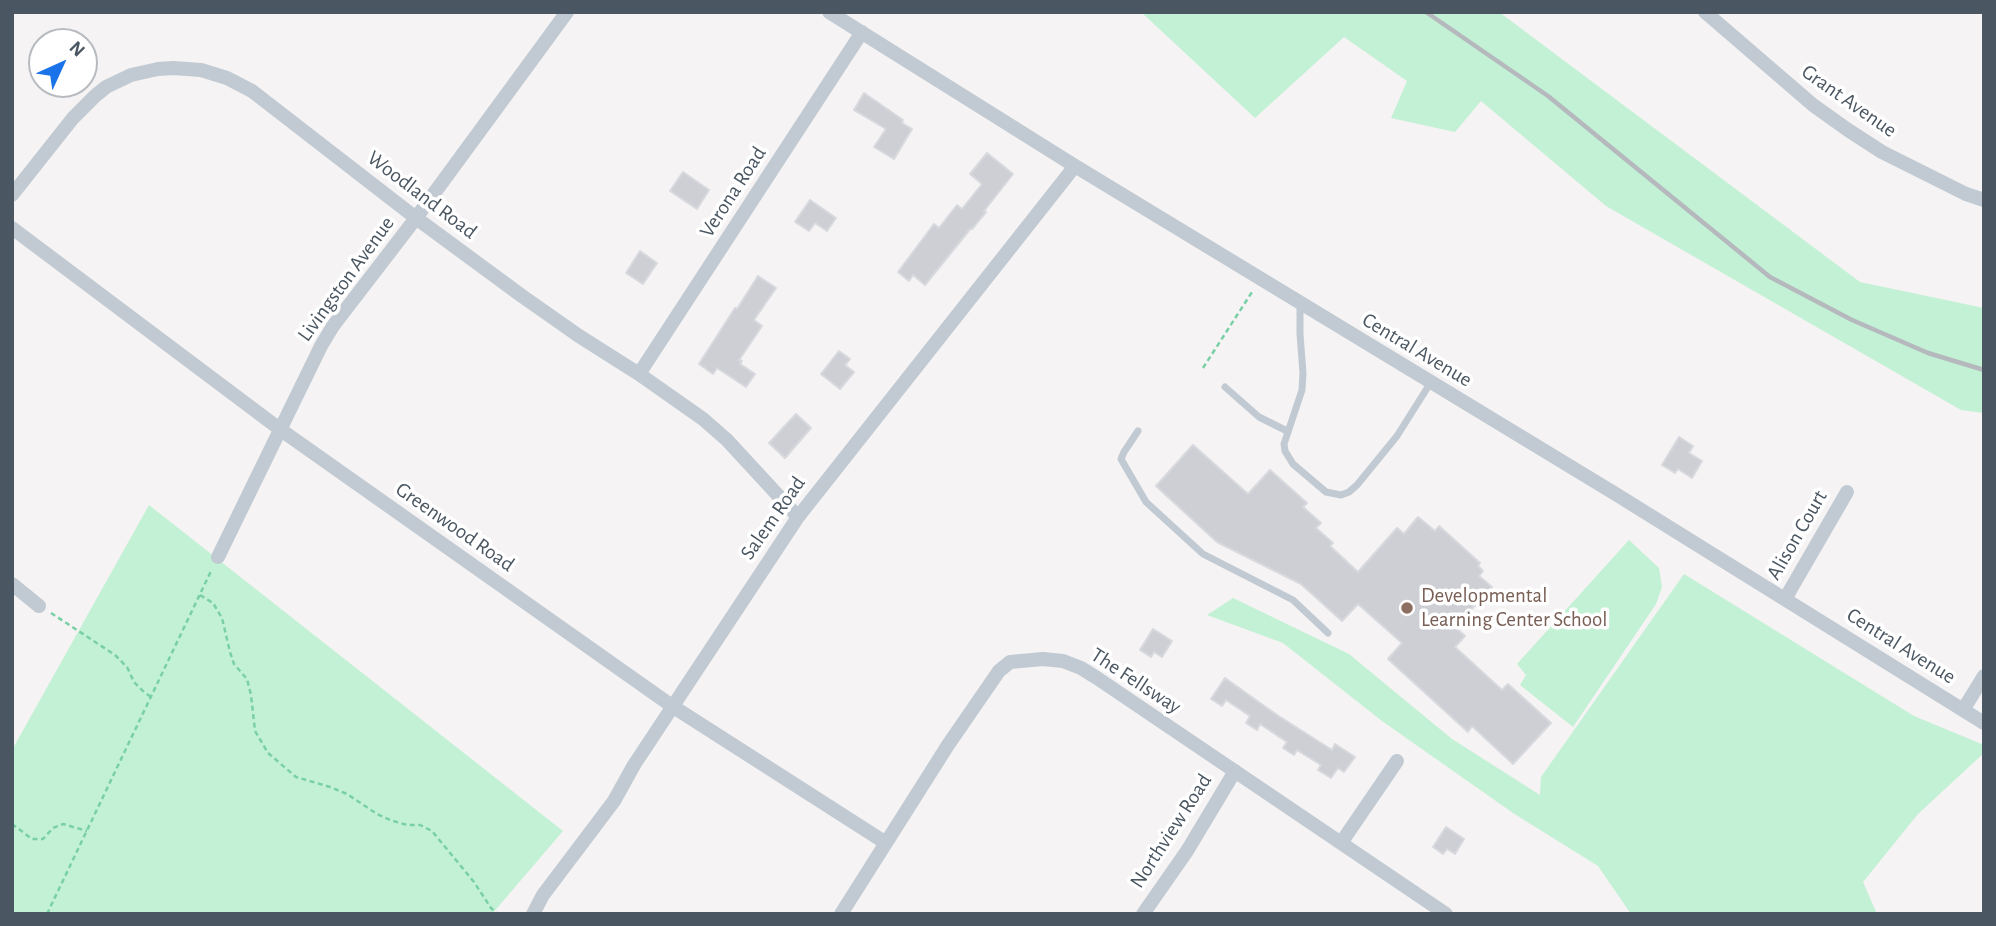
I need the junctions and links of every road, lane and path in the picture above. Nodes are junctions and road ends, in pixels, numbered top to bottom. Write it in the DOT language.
graph roads {
  1 [pos="567,12"];
  2 [pos="829,12"];
  3 [pos="1705,12"];
  4 [pos="862,33"];
  5 [pos="1074,166"];
  6 [pos="12,195"];
  7 [pos="1984,200"];
  8 [pos="416,218"];
  9 [pos="12,228"];
  10 [pos="1252,292"];
  11 [pos="1300,303"];
  12 [pos="1203,368"];
  13 [pos="639,374"];
  14 [pos="1431,382"];
  15 [pos="1225,387"];
  16 [pos="281,430"];
  17 [pos="1138,431"];
  18 [pos="1287,431"];
  19 [pos="1847,492"];
  20 [pos="797,517"];
  21 [pos="218,556"];
  22 [pos="12,584"];
  23 [pos="200,595"];
  24 [pos="1785,599"];
  25 [pos="39,606"];
  26 [pos="1328,633"];
  27 [pos="1984,676"];
  28 [pos="151,696"];
  29 [pos="672,706"];
  30 [pos="1963,710"];
  31 [pos="1984,723"];
  32 [pos="1397,761"];
  33 [pos="1234,771"];
  34 [pos="12,824"];
  35 [pos="87,831"];
  36 [pos="886,843"];
  37 [pos="1341,843"];
  38 [pos="1445,913"];
  39 [pos="47,914"];
  40 [pos="498,914"];
  41 [pos="533,914"];
  42 [pos="841,914"];
  43 [pos="1143,914"];
  1 -- 8 [label="street, Livingston Avenue"];
  2 -- 4 [label="street, Central Avenue"];
  3 -- 7 [label="street, Grant Avenue"];
  4 -- 5 [label="street, Central Avenue"];
  4 -- 13 [label="street, Verona Road"];
  5 -- 11 [label="street, Central Avenue"];
  5 -- 20 [label="street, Salem Road"];
  6 -- 8 [label="street, Woodland Road"];
  8 -- 13 [label="street, Woodland Road"];
  8 -- 16 [label="street, Livingston Avenue"];
  9 -- 16 [label="street, Greenwood Road"];
  10 -- 12 [label="path"];
  11 -- 14 [label="street, Central Avenue"];
  11 -- 18 [label="lane"];
  13 -- 20 [label="street, Woodland Road"];
  14 -- 18 [label="lane"];
  14 -- 24 [label="street, Central Avenue"];
  15 -- 18 [label="lane"];
  16 -- 21 [label="street, Livingston Avenue"];
  16 -- 29 [label="street, Greenwood Road"];
  17 -- 26 [label="lane"];
  19 -- 24 [label="street, Alison Court"];
  20 -- 29 [label="street, Salem Road"];
  21 -- 23 [label="path"];
  22 -- 25 [label="street"];
  23 -- 28 [label="path"];
  23 -- 40 [label="path"];
  24 -- 30 [label="street, Central Avenue"];
  25 -- 28 [label="path"];
  27 -- 30 [label="street"];
  28 -- 35 [label="path"];
  29 -- 36 [label="street, Greenwood Road"];
  29 -- 41 [label="street, Salem Road"];
  30 -- 31 [label="street, Central Avenue"];
  32 -- 37 [label="street"];
  33 -- 36 [label="street, The Fellsway"];
  33 -- 37 [label="street, The Fellsway"];
  33 -- 43 [label="street, Northview Road"];
  34 -- 35 [label="path"];
  35 -- 39 [label="path"];
  36 -- 42 [label="street, The Fellsway"];
  37 -- 38 [label="street, The Fellsway"];
}
